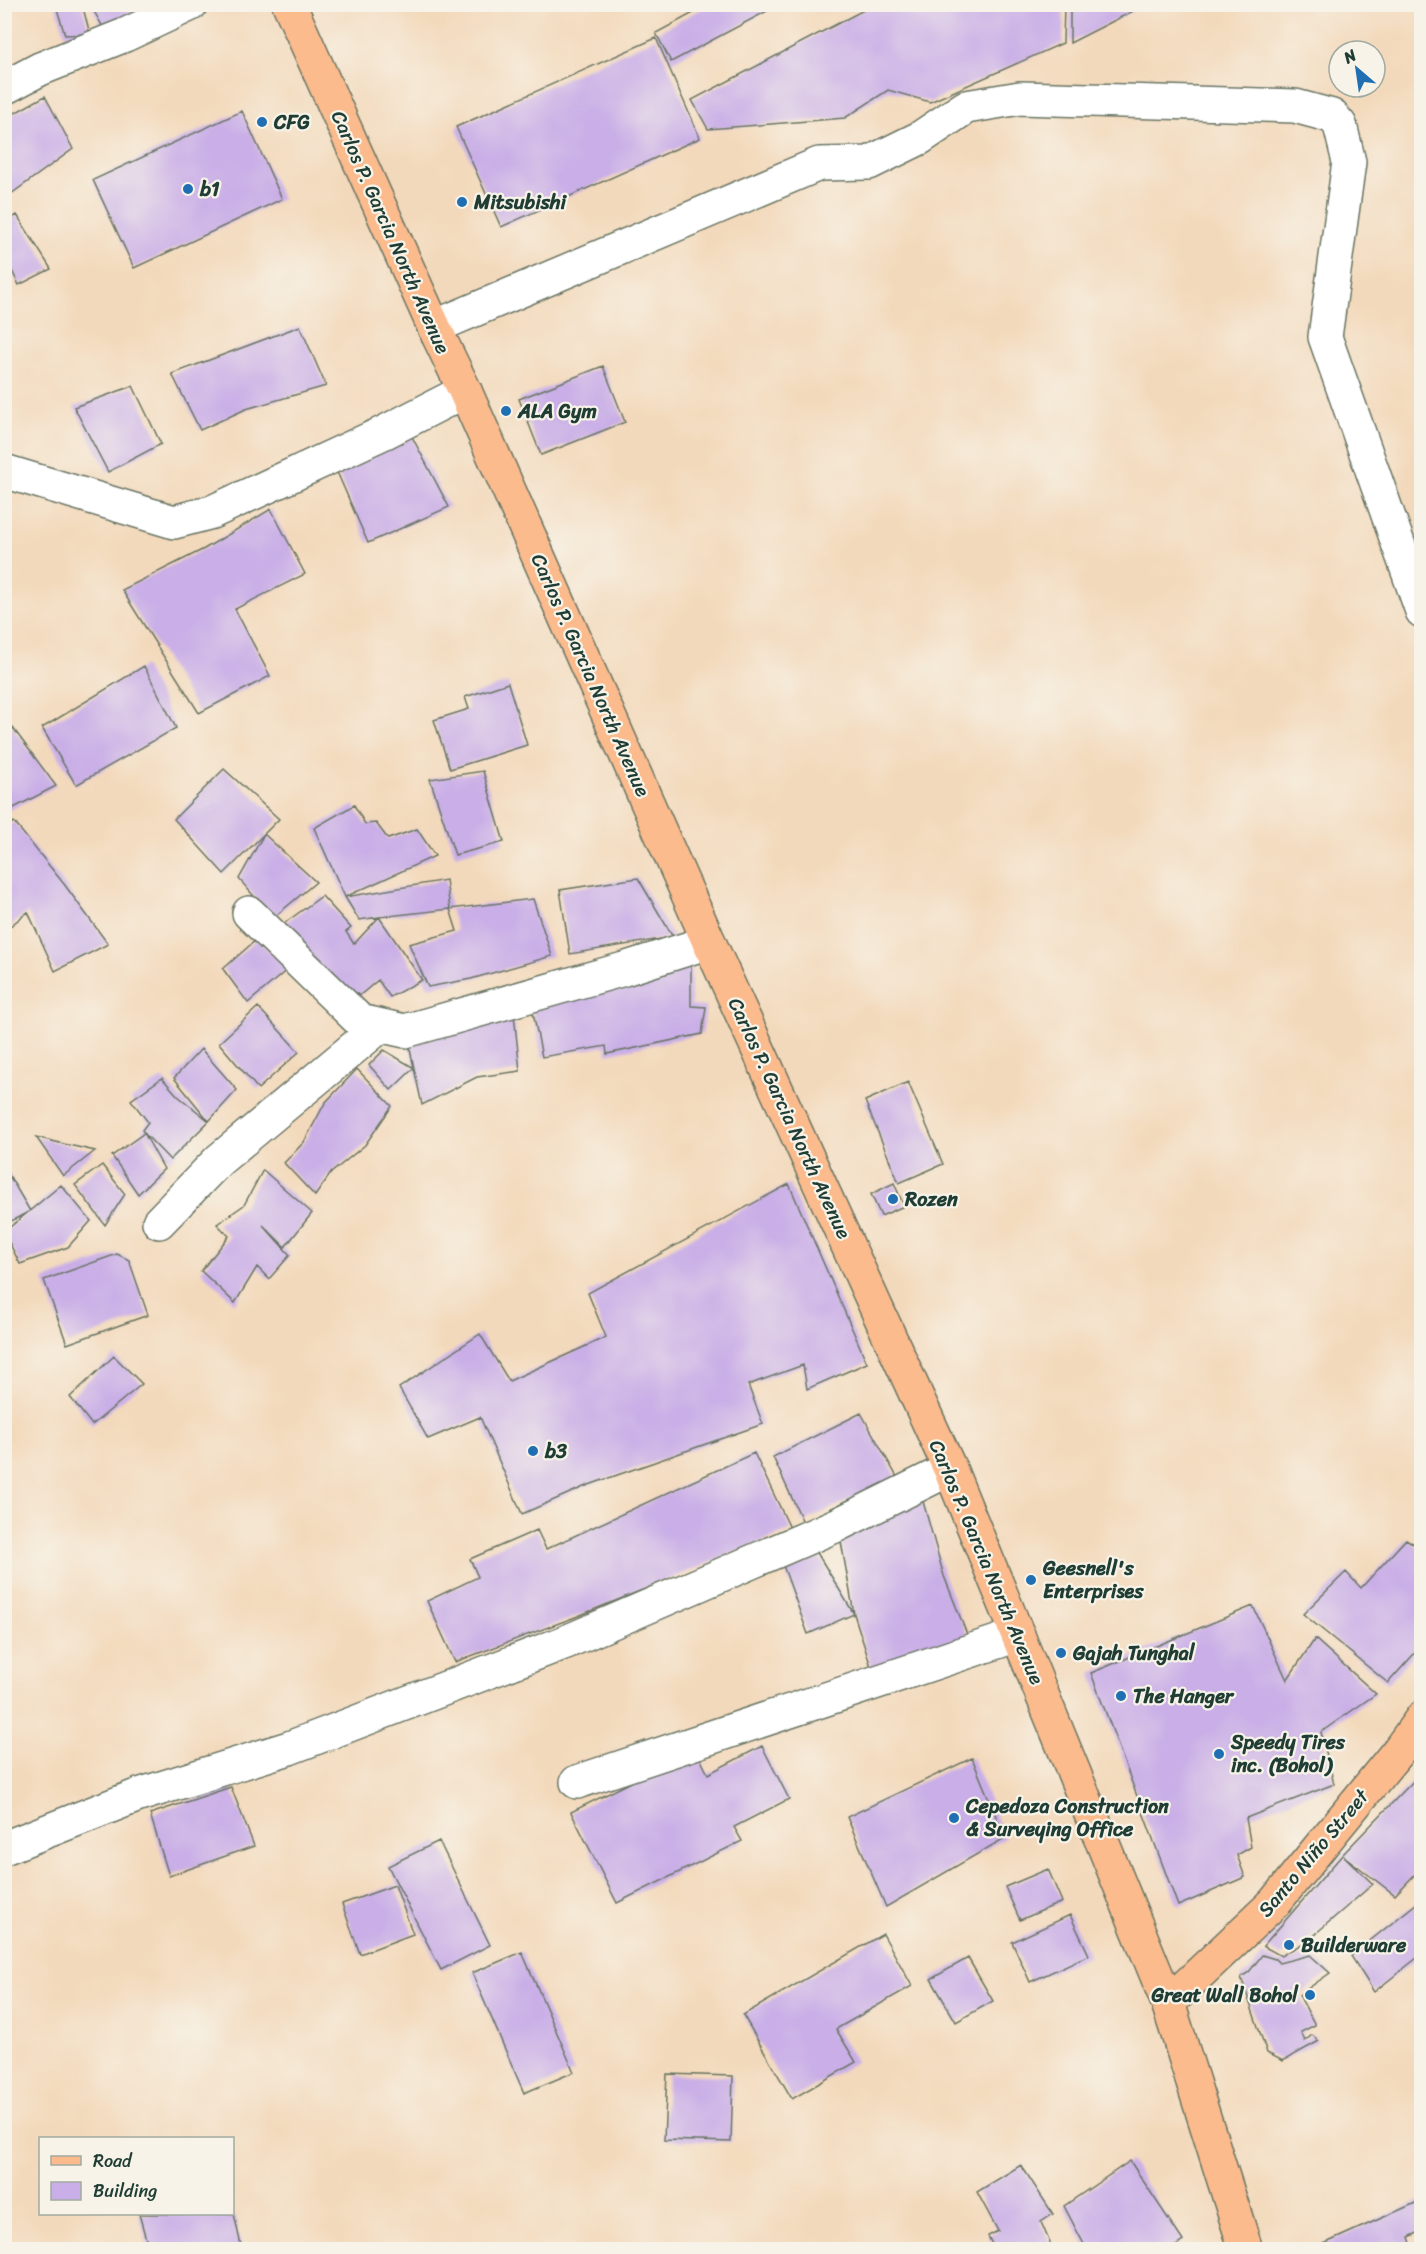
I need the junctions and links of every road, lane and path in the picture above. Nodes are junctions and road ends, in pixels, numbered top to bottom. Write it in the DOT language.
graph roads {
  1 [pos="191,4"];
  2 [pos="289,4"];
  3 [pos="4,88"];
  4 [pos="434,327"];
  5 [pos="465,391"];
  6 [pos="4,471"];
  7 [pos="1422,611"];
  8 [pos="249,913"];
  9 [pos="709,942"];
  10 [pos="380,1026"];
  11 [pos="159,1222"];
  12 [pos="950,1469"];
  13 [pos="1018,1635"];
  14 [pos="1422,1718"];
  15 [pos="577,1782"];
  16 [pos="4,1848"];
  17 [pos="1168,2002"];
  18 [pos="1246,2250"];
  1 -- 3 [label="street"];
  2 -- 4 [label="main road, Carlos P. Garcia North Avenue"];
  4 -- 5 [label="main road, Carlos P. Garcia North Avenue"];
  4 -- 7 [label="street"];
  5 -- 6 [label="street"];
  5 -- 9 [label="main road, Carlos P. Garcia North Avenue"];
  8 -- 10 [label="street"];
  9 -- 10 [label="street"];
  9 -- 12 [label="main road, Carlos P. Garcia North Avenue"];
  10 -- 11 [label="street"];
  12 -- 13 [label="main road, Carlos P. Garcia North Avenue"];
  12 -- 16 [label="street"];
  13 -- 15 [label="street"];
  13 -- 17 [label="main road, Carlos P. Garcia North Avenue"];
  14 -- 17 [label="main road, Santo Niño Street"];
  17 -- 18 [label="main road, Carlos P. Garcia North Avenue"];
}
